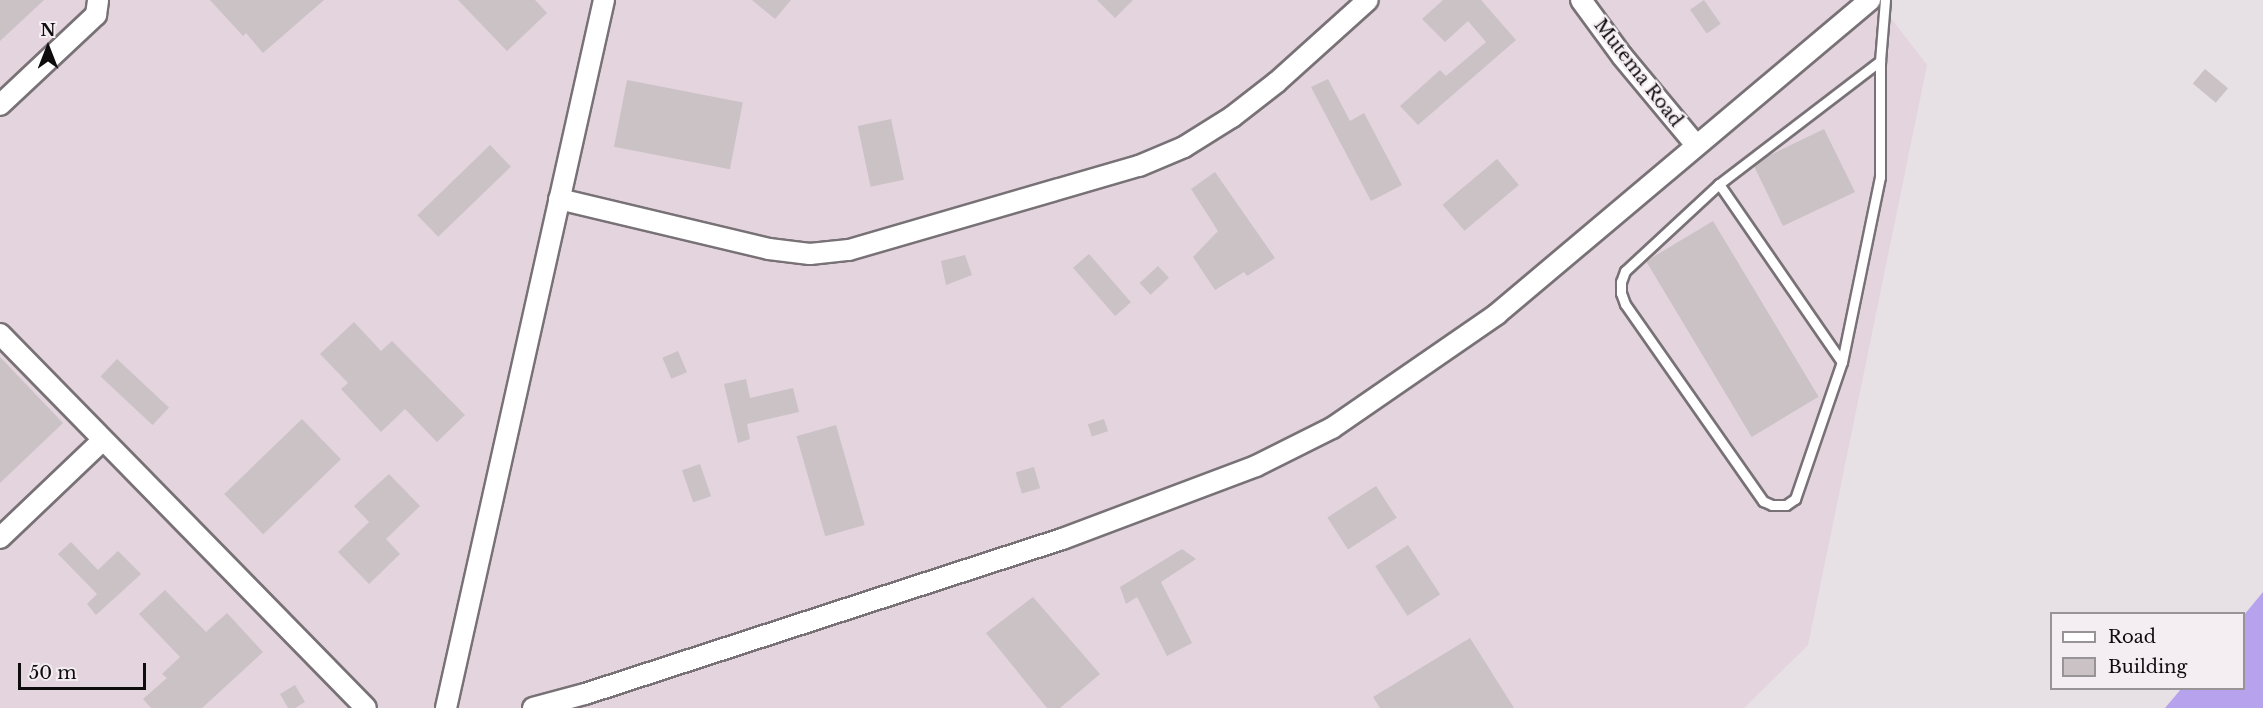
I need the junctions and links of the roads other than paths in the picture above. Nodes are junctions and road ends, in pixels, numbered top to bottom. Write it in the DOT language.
graph roads {
  1 [pos="98,0"];
  2 [pos="604,0"];
  3 [pos="1368,0"];
  4 [pos="1581,0"];
  5 [pos="1870,0"];
  6 [pos="1885,0"];
  7 [pos="1880,61"];
  8 [pos="0,105"];
  9 [pos="1695,144"];
  10 [pos="1719,184"];
  11 [pos="559,199"];
  12 [pos="0,334"];
  13 [pos="1842,362"];
  14 [pos="102,441"];
  15 [pos="0,538"];
  16 [pos="366,708"];
  17 [pos="446,708"];
  18 [pos="533,708"];
  1 -- 8 [label="street"];
  2 -- 11 [label="street"];
  3 -- 11 [label="street"];
  4 -- 9 [label="street, Mutema Road"];
  5 -- 9 [label="street"];
  6 -- 7 [label="lane"];
  7 -- 10 [label="lane"];
  7 -- 13 [label="lane"];
  9 -- 18 [label="street"];
  10 -- 13 [label="lane"];
  10 -- 13 [label="lane"];
  11 -- 17 [label="street"];
  12 -- 14 [label="street"];
  14 -- 15 [label="street"];
  14 -- 16 [label="street"];
}
